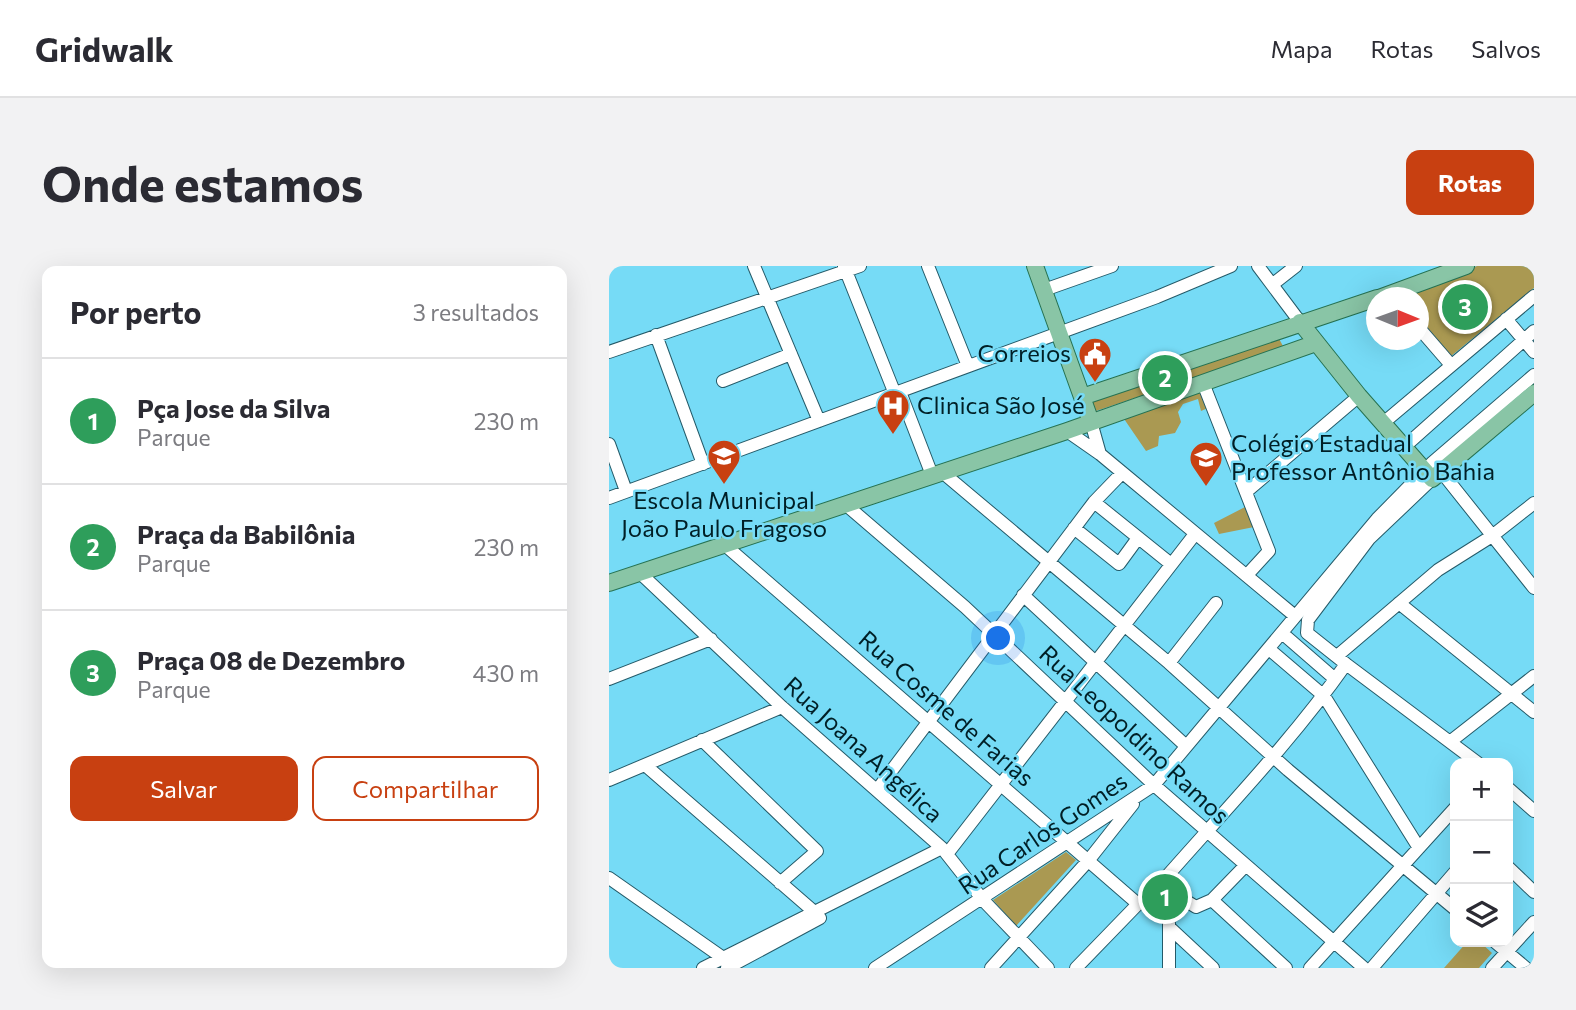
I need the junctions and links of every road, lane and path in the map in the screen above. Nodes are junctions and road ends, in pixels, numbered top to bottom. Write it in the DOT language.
graph roads {
  1 [pos="754,266"];
  2 [pos="860,266"];
  3 [pos="928,266"];
  4 [pos="1035,266"];
  5 [pos="1112,266"];
  6 [pos="1231,266"];
  7 [pos="1258,266"];
  8 [pos="1296,266"];
  9 [pos="1462,266"];
  10 [pos="845,269"];
  11 [pos="1435,271"];
  12 [pos="1273,284"];
  13 [pos="1404,287"];
  14 [pos="1044,290"];
  15 [pos="1534,296"];
  16 [pos="768,298"];
  17 [pos="1366,302"];
  18 [pos="1506,319"];
  19 [pos="1300,322"];
  20 [pos="1273,331"];
  21 [pos="1059,332"];
  22 [pos="656,335"];
  23 [pos="1529,336"];
  24 [pos="1429,340"];
  25 [pos="1317,343"];
  26 [pos="609,352"];
  27 [pos="1534,352"];
  28 [pos="791,354"];
  29 [pos="1283,355"];
  30 [pos="1451,365"];
  31 [pos="968,366"];
  32 [pos="1534,375"];
  33 [pos="723,381"];
  34 [pos="1203,383"];
  35 [pos="898,393"];
  36 [pos="1534,393"];
  37 [pos="1359,396"];
  38 [pos="1081,397"];
  39 [pos="819,421"];
  40 [pos="1091,422"];
  41 [pos="1382,424"];
  42 [pos="1067,431"];
  43 [pos="609,444"];
  44 [pos="1403,448"];
  45 [pos="1100,454"];
  46 [pos="703,464"];
  47 [pos="1433,471"];
  48 [pos="1122,473"];
  49 [pos="937,474"];
  50 [pos="626,491"];
  51 [pos="1246,492"];
  52 [pos="609,498"];
  53 [pos="1094,502"];
  54 [pos="1534,503"];
  55 [pos="845,504"];
  56 [pos="1074,528"];
  57 [pos="1195,534"];
  58 [pos="1492,536"];
  59 [pos="1138,538"];
  60 [pos="726,546"];
  61 [pos="1049,562"];
  62 [pos="1171,564"];
  63 [pos="641,573"];
  64 [pos="1247,575"];
  65 [pos="609,583"];
  66 [pos="1534,588"];
  67 [pos="1023,595"];
  68 [pos="1216,603"];
  69 [pos="1399,603"];
  70 [pos="1295,616"];
  71 [pos="1124,627"];
  72 [pos="993,632"];
  73 [pos="1282,633"];
  74 [pos="711,639"];
  75 [pos="1269,649"];
  76 [pos="1342,660"];
  77 [pos="1094,663"];
  78 [pos="1169,663"];
  79 [pos="1534,676"];
  80 [pos="609,679"];
  81 [pos="1335,679"];
  82 [pos="1511,693"];
  83 [pos="1324,696"];
  84 [pos="1064,700"];
  85 [pos="782,706"];
  86 [pos="1219,709"];
  87 [pos="1534,712"];
  88 [pos="927,722"];
  89 [pos="702,740"];
  90 [pos="1451,741"];
  91 [pos="1186,746"];
  92 [pos="1272,757"];
  93 [pos="1472,758"];
  94 [pos="645,765"];
  95 [pos="609,780"];
  96 [pos="999,785"];
  97 [pos="1154,785"];
  98 [pos="877,790"];
  99 [pos="1513,792"];
  100 [pos="1139,796"];
  101 [pos="1534,811"];
  102 [pos="1450,814"];
  103 [pos="1206,831"];
  104 [pos="1070,842"];
  105 [pos="1419,848"];
  106 [pos="945,851"];
  107 [pos="1089,861"];
  108 [pos="1246,864"];
  109 [pos="1403,866"];
  110 [pos="1513,872"];
  111 [pos="1450,877"];
  112 [pos="609,878"];
  113 [pos="780,883"];
  114 [pos="1160,883"];
  115 [pos="1534,891"];
  116 [pos="1435,893"];
  117 [pos="1178,897"];
  118 [pos="983,900"];
  119 [pos="1212,900"];
  120 [pos="1143,903"];
  121 [pos="1450,905"];
  122 [pos="1167,912"];
  123 [pos="817,915"];
  124 [pos="1534,922"];
  125 [pos="1170,928"];
  126 [pos="1018,937"];
  127 [pos="1333,942"];
  128 [pos="1501,947"];
  129 [pos="1506,951"];
  130 [pos="727,963"];
  131 [pos="703,968"];
  132 [pos="875,968"];
  133 [pos="991,968"];
  134 [pos="1048,968"];
  135 [pos="1076,968"];
  136 [pos="1169,968"];
  137 [pos="1213,968"];
  138 [pos="1286,968"];
  139 [pos="1310,968"];
  140 [pos="1364,968"];
  141 [pos="1372,968"];
  142 [pos="1492,968"];
  143 [pos="1527,968"];
  1 -- 16 [label="street"];
  2 -- 10 [label="street"];
  3 -- 31 [label="street"];
  4 -- 14 [label="main road"];
  5 -- 14 [label="street"];
  6 -- 21 [label="street"];
  7 -- 12 [label="street"];
  8 -- 12 [label="street"];
  9 -- 11 [label="main road"];
  10 -- 16 [label="street"];
  10 -- 35 [label="street"];
  11 -- 13 [label="main road"];
  12 -- 19 [label="street"];
  14 -- 21 [label="main road"];
  15 -- 18 [label="street"];
  16 -- 22 [label="street"];
  16 -- 28 [label="street"];
  17 -- 19 [label="main road"];
  18 -- 23 [label="street"];
  18 -- 30 [label="street"];
  19 -- 20 [label="main road"];
  19 -- 25 [label="main road"];
  20 -- 29 [label="main road"];
  20 -- 38 [label="main road"];
  21 -- 31 [label="street"];
  21 -- 38 [label="main road"];
  22 -- 26 [label="street"];
  22 -- 46 [label="street"];
  23 -- 27 [label="street"];
  23 -- 44 [label="street"];
  24 -- 30 [label="street"];
  25 -- 29 [label="main road"];
  25 -- 37 [label="main road"];
  28 -- 33 [label="street"];
  28 -- 39 [label="street"];
  29 -- 34 [label="main road"];
  30 -- 41 [label="street"];
  31 -- 35 [label="street"];
  32 -- 47 [label="street"];
  34 -- 40 [label="main road"];
  34 -- 51 [label="street"];
  35 -- 39 [label="street"];
  35 -- 49 [label="street"];
  36 -- 47 [label="main road"];
  37 -- 41 [label="main road"];
  37 -- 51 [label="street"];
  38 -- 40 [label="main road"];
  39 -- 46 [label="street"];
  40 -- 42 [label="main road"];
  40 -- 45 [label="street"];
  41 -- 44 [label="main road"];
  42 -- 45 [label="street"];
  42 -- 49 [label="main road"];
  43 -- 50 [label="street"];
  44 -- 47 [label="main road"];
  45 -- 48 [label="street"];
  46 -- 50 [label="street"];
  47 -- 58 [label="street"];
  47 -- 70 [label="street, Rua Carlos Gomes"];
  47 -- 76 [label="street"];
  48 -- 53 [label="street"];
  48 -- 57 [label="street"];
  49 -- 55 [label="main road"];
  49 -- 61 [label="street"];
  50 -- 52 [label="street"];
  51 -- 64 [label="street"];
  53 -- 56 [label="street"];
  53 -- 59 [label="street"];
  54 -- 58 [label="street"];
  55 -- 60 [label="main road"];
  55 -- 72 [label="street, Rua Leopoldino Ramos"];
  56 -- 59 [label="street"];
  56 -- 61 [label="street"];
  57 -- 62 [label="street"];
  57 -- 64 [label="street"];
  58 -- 66 [label="street"];
  58 -- 69 [label="street"];
  59 -- 62 [label="street"];
  60 -- 63 [label="main road"];
  60 -- 88 [label="street, Rua Cosme de Farias"];
  61 -- 67 [label="street"];
  61 -- 71 [label="street"];
  62 -- 71 [label="street"];
  63 -- 65 [label="main road"];
  63 -- 74 [label="street, Rua Joana Angélica"];
  64 -- 70 [label="street"];
  67 -- 72 [label="street"];
  67 -- 77 [label="street"];
  68 -- 78 [label="street"];
  69 -- 76 [label="street"];
  69 -- 82 [label="street"];
  70 -- 73 [label="street, Rua Carlos Gomes"];
  71 -- 77 [label="street"];
  71 -- 78 [label="street"];
  72 -- 84 [label="street, Rua Leopoldino Ramos"];
  72 -- 88 [label="street"];
  73 -- 75 [label="street, Rua Carlos Gomes"];
  73 -- 81 [label="street"];
  74 -- 80 [label="street"];
  74 -- 85 [label="street, Rua Joana Angélica"];
  75 -- 83 [label="street"];
  75 -- 86 [label="street, Rua Carlos Gomes"];
  76 -- 81 [label="street"];
  76 -- 90 [label="street"];
  77 -- 84 [label="street"];
  77 -- 91 [label="street"];
  78 -- 86 [label="street"];
  79 -- 82 [label="street"];
  81 -- 83 [label="street"];
  82 -- 87 [label="street"];
  82 -- 90 [label="street"];
  83 -- 92 [label="street"];
  83 -- 105 [label="street"];
  84 -- 96 [label="street"];
  84 -- 97 [label="street, Rua Leopoldino Ramos"];
  85 -- 89 [label="street"];
  85 -- 98 [label="street, Rua Joana Angélica"];
  86 -- 91 [label="street, Rua Carlos Gomes"];
  86 -- 92 [label="street"];
  88 -- 96 [label="street, Rua Cosme de Farias"];
  88 -- 98 [label="street"];
  89 -- 94 [label="street"];
  89 -- 113 [label="street"];
  90 -- 93 [label="street"];
  91 -- 97 [label="street, Rua Carlos Gomes"];
  92 -- 103 [label="street"];
  92 -- 109 [label="street"];
  94 -- 95 [label="street"];
  94 -- 113 [label="street"];
  96 -- 104 [label="street, Rua Cosme de Farias"];
  96 -- 106 [label="street"];
  97 -- 100 [label="street, Rua Carlos Gomes"];
  97 -- 103 [label="street, Rua Leopoldino Ramos"];
  98 -- 106 [label="street, Rua Joana Angélica"];
  99 -- 101 [label="street"];
  100 -- 104 [label="street, Rua Carlos Gomes"];
  100 -- 107 [label="street"];
  102 -- 105 [label="street"];
  103 -- 108 [label="street, Rua Leopoldino Ramos"];
  103 -- 114 [label="street"];
  104 -- 107 [label="street, Rua Cosme de Farias"];
  104 -- 118 [label="street, Rua Carlos Gomes"];
  105 -- 109 [label="street"];
  106 -- 118 [label="street, Rua Joana Angélica"];
  106 -- 123 [label="street"];
  107 -- 120 [label="street, Rua Cosme de Farias"];
  107 -- 126 [label="street"];
  108 -- 119 [label="street"];
  108 -- 127 [label="street, Rua Leopoldino Ramos"];
  109 -- 116 [label="street"];
  109 -- 127 [label="street"];
  110 -- 115 [label="street"];
  111 -- 116 [label="street"];
  112 -- 130 [label="street"];
  113 -- 123 [label="street"];
  114 -- 117 [label="street"];
  114 -- 120 [label="street"];
  116 -- 121 [label="street"];
  116 -- 141 [label="street"];
  117 -- 119 [label="street"];
  117 -- 122 [label="street"];
  118 -- 126 [label="street, Rua Joana Angélica"];
  118 -- 132 [label="street, Rua Carlos Gomes"];
  119 -- 138 [label="street"];
  120 -- 122 [label="street"];
  120 -- 135 [label="street"];
  122 -- 125 [label="street"];
  123 -- 130 [label="street"];
  124 -- 129 [label="street"];
  125 -- 136 [label="street"];
  125 -- 137 [label="street"];
  126 -- 133 [label="street"];
  126 -- 134 [label="street, Rua Joana Angélica"];
  127 -- 139 [label="street"];
  127 -- 140 [label="street, Rua Leopoldino Ramos"];
  128 -- 129 [label="street"];
  129 -- 142 [label="street"];
  129 -- 143 [label="street"];
  130 -- 131 [label="street"];
}
